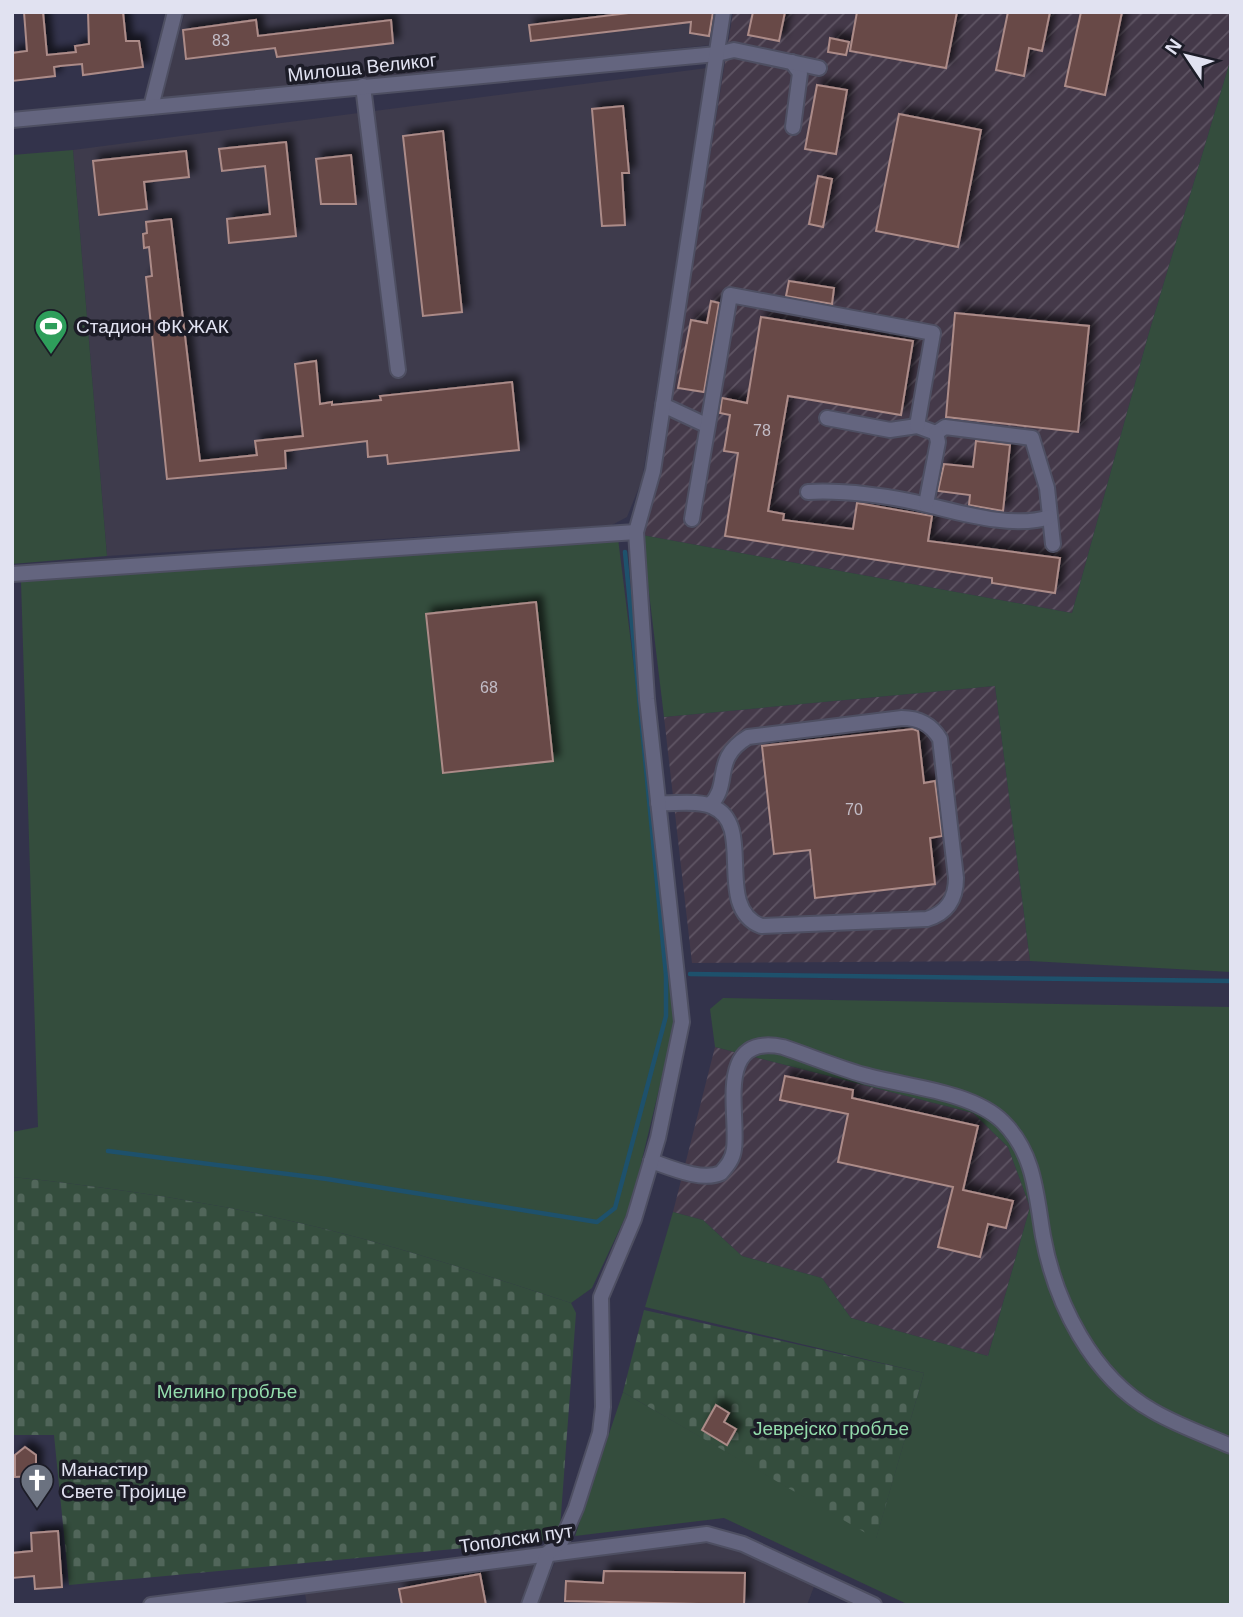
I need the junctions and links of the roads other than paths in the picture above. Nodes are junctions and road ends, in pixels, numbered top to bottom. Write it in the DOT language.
graph roads {
  1 [pos="175,12"];
  2 [pos="723,12"];
  3 [pos="717,54"];
  4 [pos="792,62"];
  5 [pos="819,68"];
  6 [pos="363,86"];
  7 [pos="151,107"];
  8 [pos="12,120"];
  9 [pos="793,127"];
  10 [pos="398,370"];
  11 [pos="663,405"];
  12 [pos="827,418"];
  13 [pos="706,425"];
  14 [pos="916,426"];
  15 [pos="936,433"];
  16 [pos="808,492"];
  17 [pos="926,504"];
  18 [pos="1049,517"];
  19 [pos="692,519"];
  20 [pos="636,532"];
  21 [pos="1053,544"];
  22 [pos="12,573"];
  23 [pos="658,803"];
  24 [pos="710,805"];
  25 [pos="651,1161"];
  26 [pos="1231,1446"];
  27 [pos="548,1553"];
  28 [pos="151,1605"];
  29 [pos="530,1605"];
  30 [pos="874,1605"];
  1 -- 7 [label="street"];
  2 -- 3 [label="street"];
  3 -- 4 [label="street, Милоша Великог"];
  3 -- 6 [label="street, Милоша Великог"];
  3 -- 11 [label="street"];
  4 -- 5 [label="street, Милоша Великог"];
  4 -- 9 [label="street"];
  6 -- 7 [label="street, Милоша Великог"];
  6 -- 10 [label="street"];
  7 -- 8 [label="street, Милоша Великог"];
  11 -- 13 [label="street"];
  11 -- 20 [label="street"];
  12 -- 14 [label="street"];
  13 -- 14 [label="street"];
  13 -- 19 [label="street"];
  14 -- 15 [label="street"];
  15 -- 17 [label="street"];
  15 -- 18 [label="street"];
  16 -- 17 [label="street"];
  17 -- 18 [label="street"];
  18 -- 21 [label="street"];
  20 -- 22 [label="street"];
  20 -- 23 [label="street"];
  23 -- 24 [label="street"];
  23 -- 25 [label="street"];
  24 -- 24 [label="street"];
  25 -- 26 [label="street"];
  25 -- 27 [label="street"];
  27 -- 28 [label="street, Тополски пут"];
  27 -- 29 [label="street"];
  27 -- 30 [label="street, Тополски пут"];
}
